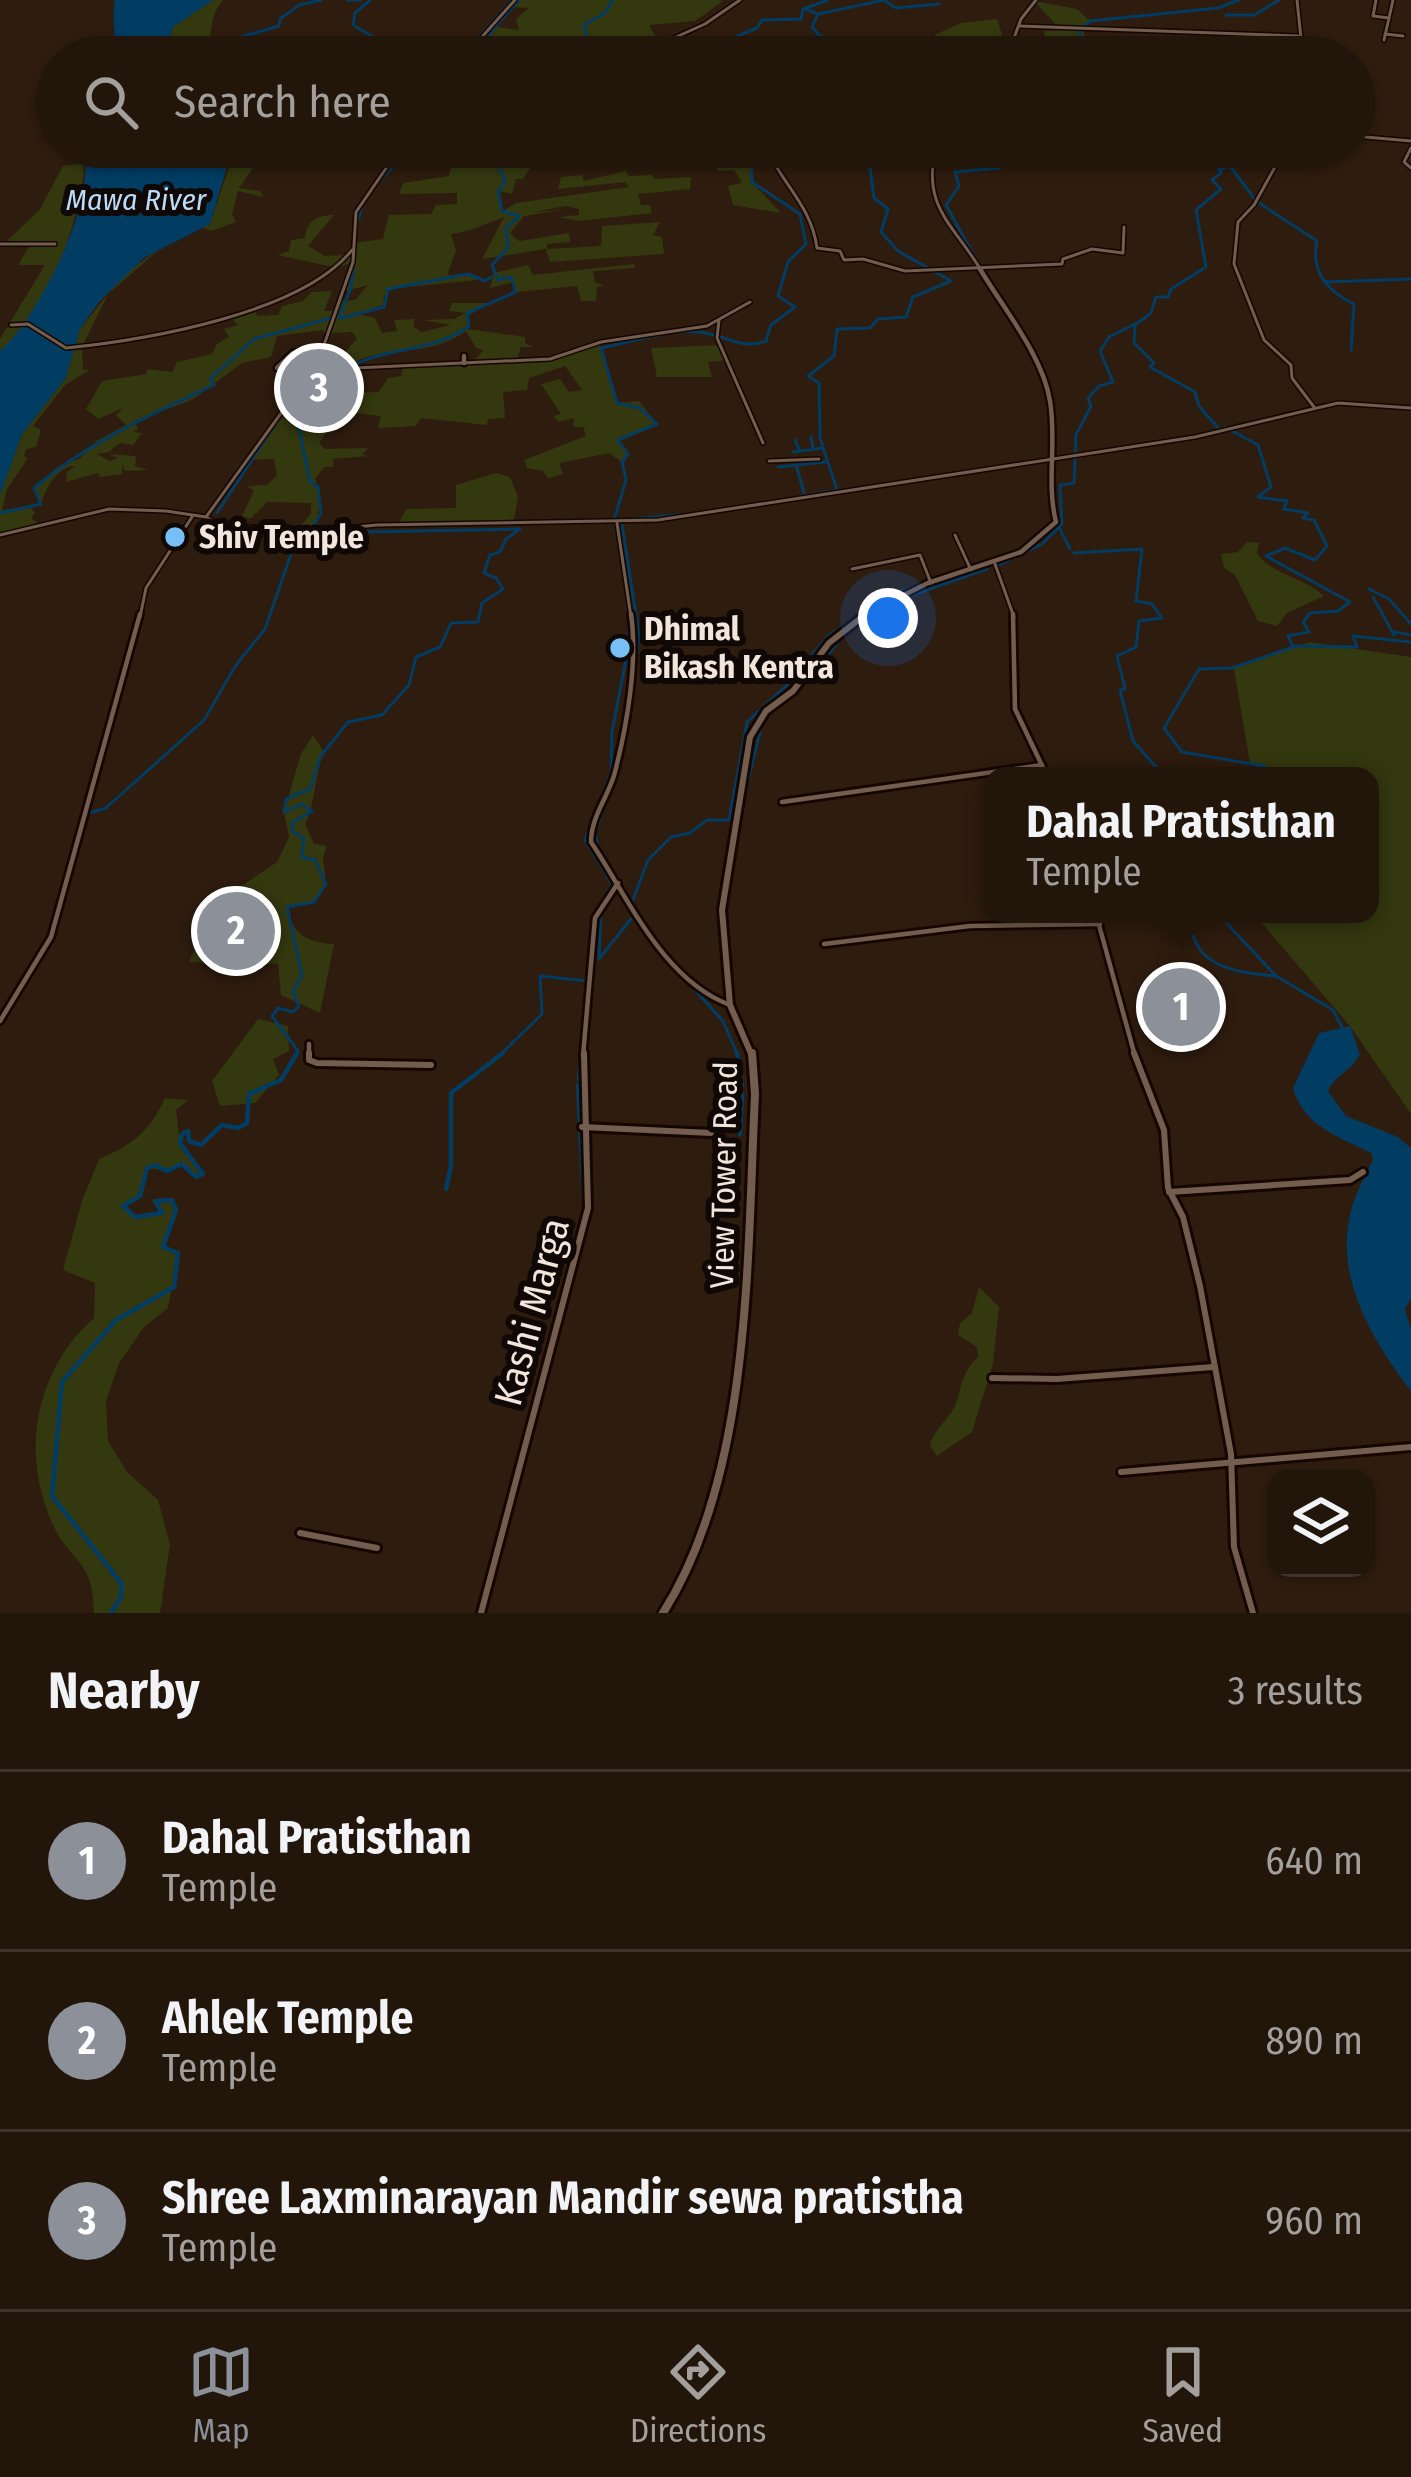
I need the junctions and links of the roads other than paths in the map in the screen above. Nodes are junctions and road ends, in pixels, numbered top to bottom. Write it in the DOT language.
graph roads {
  1 [pos="515,0"];
  2 [pos="740,0"];
  3 [pos="1036,0"];
  4 [pos="1297,0"];
  5 [pos="1376,0"];
  6 [pos="1393,0"];
  7 [pos="1389,18"];
  8 [pos="1019,26"];
  9 [pos="483,36"];
  10 [pos="678,36"];
  11 [pos="1015,36"];
  12 [pos="1298,36"];
  13 [pos="1403,36"];
  14 [pos="1375,138"];
  15 [pos="1411,141"];
  16 [pos="1411,148"];
  17 [pos="386,168"];
  18 [pos="775,168"];
  19 [pos="930,168"];
  20 [pos="1274,168"];
  21 [pos="1411,168"];
  22 [pos="1124,227"];
  23 [pos="0,244"];
  24 [pos="55,244"];
  25 [pos="352,250"];
  26 [pos="976,266"];
  27 [pos="750,302"];
  28 [pos="719,320"];
  29 [pos="11,325"];
  30 [pos="320,356"];
  31 [pos="316,365"];
  32 [pos="277,368"];
  33 [pos="1314,407"];
  34 [pos="1411,408"];
  35 [pos="763,442"];
  36 [pos="1053,458"];
  37 [pos="819,459"];
  38 [pos="769,461"];
  39 [pos="192,517"];
  40 [pos="206,517"];
  41 [pos="617,523"];
  42 [pos="0,535"];
  43 [pos="955,535"];
  44 [pos="995,564"];
  45 [pos="852,569"];
  46 [pos="971,570"];
  47 [pos="931,583"];
  48 [pos="1042,765"];
  49 [pos="1028,767"];
  50 [pos="983,773"];
  51 [pos="782,802"];
  52 [pos="618,883"];
  53 [pos="1100,923"];
  54 [pos="824,944"];
  55 [pos="730,1005"];
  56 [pos="0,1021"];
  57 [pos="309,1044"];
  58 [pos="431,1065"];
  59 [pos="583,1126"];
  60 [pos="712,1133"];
  61 [pos="1363,1172"];
  62 [pos="1169,1188"];
  63 [pos="1213,1367"];
  64 [pos="992,1378"];
  65 [pos="1411,1447"];
  66 [pos="1231,1464"];
  67 [pos="1121,1472"];
  68 [pos="299,1533"];
  69 [pos="377,1548"];
  70 [pos="481,1613"];
  71 [pos="663,1613"];
  72 [pos="1253,1613"];
  1 -- 9 [label="street"];
  2 -- 10 [label="street"];
  3 -- 8 [label="street"];
  4 -- 12 [label="street"];
  5 -- 7 [label="street"];
  6 -- 7 [label="street"];
  7 -- 13 [label="street"];
  8 -- 11 [label="street"];
  8 -- 12 [label="street"];
  14 -- 15 [label="street"];
  16 -- 21 [label="street"];
  17 -- 25 [label="street"];
  18 -- 26 [label="street"];
  19 -- 26 [label="street, View Tower Road"];
  20 -- 33 [label="street"];
  22 -- 26 [label="street"];
  23 -- 24 [label="street"];
  25 -- 29 [label="street"];
  25 -- 30 [label="street"];
  26 -- 36 [label="street, View Tower Road"];
  27 -- 28 [label="street"];
  28 -- 31 [label="street"];
  28 -- 35 [label="street"];
  30 -- 31 [label="street"];
  30 -- 32 [label="street"];
  31 -- 40 [label="street"];
  33 -- 34 [label="street"];
  33 -- 36 [label="street"];
  36 -- 41 [label="street"];
  36 -- 44 [label="street, View Tower Road"];
  37 -- 38 [label="street"];
  39 -- 40 [label="street"];
  39 -- 42 [label="street"];
  39 -- 56 [label="street"];
  40 -- 41 [label="street"];
  41 -- 52 [label="street"];
  43 -- 46 [label="street"];
  44 -- 46 [label="street, View Tower Road"];
  44 -- 48 [label="street"];
  45 -- 47 [label="street"];
  46 -- 47 [label="street, View Tower Road"];
  47 -- 55 [label="street, View Tower Road"];
  48 -- 49 [label="street"];
  50 -- 51 [label="street"];
  52 -- 55 [label="street"];
  52 -- 59 [label="street, Kashi Marga"];
  53 -- 54 [label="street"];
  53 -- 62 [label="street"];
  55 -- 71 [label="street, View Tower Road"];
  57 -- 58 [label="street"];
  59 -- 60 [label="street"];
  59 -- 70 [label="street, Kashi Marga"];
  61 -- 62 [label="street"];
  62 -- 63 [label="street"];
  63 -- 64 [label="street"];
  63 -- 66 [label="street"];
  65 -- 66 [label="street"];
  66 -- 67 [label="street"];
  66 -- 72 [label="street"];
  68 -- 69 [label="street"];
}
